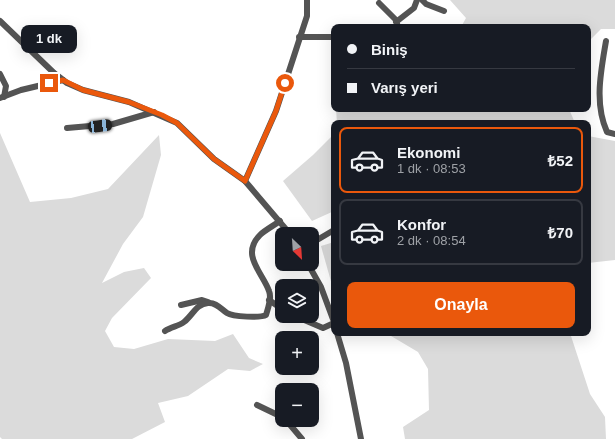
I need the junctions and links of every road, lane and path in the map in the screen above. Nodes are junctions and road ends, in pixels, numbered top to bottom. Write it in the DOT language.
graph roads {
  1 [pos="307,0"];
  2 [pos="417,0"];
  3 [pos="422,0"];
  4 [pos="379,3"];
  5 [pos="444,11"];
  6 [pos="0,21"];
  7 [pos="397,24"];
  8 [pos="331,37"];
  9 [pos="299,38"];
  10 [pos="606,41"];
  11 [pos="0,74"];
  12 [pos="63,80"];
  13 [pos="2,97"];
  14 [pos="154,112"];
  15 [pos="67,128"];
  16 [pos="615,134"];
  17 [pos="245,181"];
  18 [pos="280,221"];
  19 [pos="285,227"];
  20 [pos="331,232"];
  21 [pos="319,239"];
  22 [pos="312,271"];
  23 [pos="269,300"];
  24 [pos="210,302"];
  25 [pos="181,304"];
  26 [pos="275,304"];
  27 [pos="331,315"];
  28 [pos="311,323"];
  29 [pos="331,324"];
  30 [pos="165,331"];
  31 [pos="338,336"];
  32 [pos="257,404"];
  33 [pos="275,413"];
  34 [pos="292,427"];
  35 [pos="302,439"];
  36 [pos="361,439"];
  1 -- 9 [label="street"];
  2 -- 7 [label="street"];
  3 -- 5 [label="street"];
  4 -- 7 [label="street"];
  6 -- 12 [label="street"];
  8 -- 9 [label="street"];
  9 -- 17 [label="street"];
  10 -- 16 [label="street"];
  11 -- 13 [label="street"];
  12 -- 13 [label="street"];
  12 -- 14 [label="street"];
  14 -- 15 [label="street"];
  14 -- 17 [label="street"];
  17 -- 18 [label="street"];
  18 -- 19 [label="street"];
  18 -- 23 [label="street"];
  20 -- 21 [label="street"];
  22 -- 27 [label="street"];
  23 -- 24 [label="street"];
  23 -- 26 [label="street"];
  24 -- 25 [label="street"];
  24 -- 30 [label="street"];
  28 -- 29 [label="street"];
  31 -- 36 [label="street"];
  32 -- 33 [label="street"];
  34 -- 35 [label="street"];
}
